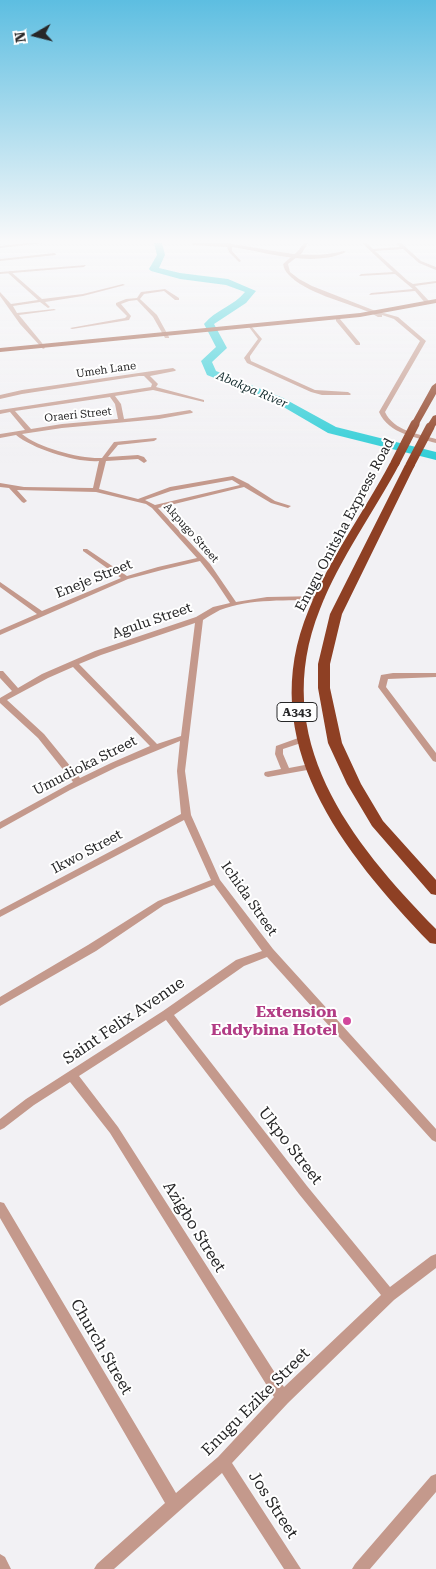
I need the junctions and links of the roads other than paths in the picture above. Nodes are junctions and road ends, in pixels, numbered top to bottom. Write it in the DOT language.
graph roads {
  1 [pos="19,316"];
  2 [pos="129,316"];
  3 [pos="155,316"];
  4 [pos="355,316"];
  5 [pos="362,316"];
  6 [pos="389,316"];
  7 [pos="389,316"];
  8 [pos="338,320"];
  9 [pos="402,324"];
  10 [pos="72,328"];
  11 [pos="252,328"];
  12 [pos="166,336"];
  13 [pos="358,344"];
  14 [pos="42,347"];
  15 [pos="0,351"];
  16 [pos="173,370"];
  17 [pos="146,375"];
  18 [pos="436,386"];
  19 [pos="153,388"];
  20 [pos="348,394"];
  21 [pos="111,395"];
  22 [pos="0,397"];
  23 [pos="202,400"];
  24 [pos="11,410"];
  25 [pos="1,411"];
  26 [pos="190,412"];
  27 [pos="159,417"];
  28 [pos="436,418"];
  29 [pos="121,420"];
  30 [pos="29,431"];
  31 [pos="17,433"];
  32 [pos="0,436"];
  33 [pos="154,439"];
  34 [pos="436,441"];
  35 [pos="102,459"];
  36 [pos="144,461"];
  37 [pos="0,485"];
  38 [pos="247,485"];
  39 [pos="12,488"];
  40 [pos="96,490"];
  41 [pos="140,500"];
  42 [pos="24,501"];
  43 [pos="288,506"];
  44 [pos="154,508"];
  45 [pos="84,550"];
  46 [pos="201,559"];
  47 [pos="126,578"];
  48 [pos="0,584"];
  49 [pos="321,598"];
  50 [pos="234,604"];
  51 [pos="43,615"];
  52 [pos="199,618"];
  53 [pos="0,633"];
  54 [pos="74,664"];
  55 [pos="0,673"];
  56 [pos="436,675"];
  57 [pos="16,691"];
  58 [pos="1,700"];
  59 [pos="185,737"];
  60 [pos="302,740"];
  61 [pos="154,746"];
  62 [pos="436,759"];
  63 [pos="310,766"];
  64 [pos="286,771"];
  65 [pos="268,774"];
  66 [pos="79,783"];
  67 [pos="186,816"];
  68 [pos="1,822"];
  69 [pos="216,881"];
  70 [pos="436,890"];
  71 [pos="0,914"];
  72 [pos="436,939"];
  73 [pos="269,952"];
  74 [pos="0,1002"];
  75 [pos="167,1014"];
  76 [pos="72,1076"];
  77 [pos="0,1125"];
  78 [pos="436,1138"];
  79 [pos="0,1206"];
  80 [pos="436,1260"];
  81 [pos="389,1296"];
  82 [pos="283,1398"];
  83 [pos="223,1462"];
  84 [pos="436,1481"];
  85 [pos="174,1504"];
  86 [pos="0,1562"];
  87 [pos="3,1569"];
  88 [pos="103,1569"];
  89 [pos="293,1569"];
  90 [pos="360,1569"];
  1 -- 14 [label="street"];
  2 -- 10 [label="street"];
  3 -- 12 [label="street"];
  4 -- 11 [label="main road"];
  5 -- 8 [label="main road"];
  6 -- 9 [label="street"];
  7 -- 9 [label="street"];
  8 -- 11 [label="main road"];
  8 -- 13 [label="street"];
  9 -- 34 [label="street"];
  11 -- 12 [label="main road"];
  11 -- 20 [label="street"];
  12 -- 14 [label="main road"];
  14 -- 15 [label="main road"];
  16 -- 17 [label="street"];
  17 -- 19 [label="street, Umeh Lane"];
  17 -- 22 [label="street, Umeh Lane"];
  18 -- 49 [label="highway, Enugu Onitsha Express Road / A343, bridge"];
  19 -- 21 [label="street, Umeh Lane"];
  19 -- 23 [label="street"];
  21 -- 24 [label="street, Umeh Lane"];
  21 -- 29 [label="street"];
  24 -- 25 [label="street, Umeh Lane"];
  24 -- 30 [label="street"];
  26 -- 27 [label="street"];
  27 -- 29 [label="street, Oraeri Street"];
  28 -- 70 [label="highway, A343, bridge"];
  29 -- 30 [label="street, Oraeri Street"];
  30 -- 31 [label="street, Oraeri Street"];
  31 -- 32 [label="street, Oraeri Street"];
  31 -- 35 [label="street"];
  33 -- 35 [label="street"];
  35 -- 36 [label="street"];
  35 -- 40 [label="street"];
  37 -- 39 [label="street, Akpugo Street"];
  38 -- 41 [label="street"];
  38 -- 43 [label="street"];
  38 -- 44 [label="street"];
  39 -- 40 [label="street, Akpugo Street"];
  39 -- 42 [label="street"];
  40 -- 41 [label="street, Akpugo Street"];
  41 -- 44 [label="street, Akpugo Street"];
  44 -- 46 [label="street, Akpugo Street"];
  45 -- 47 [label="street"];
  46 -- 47 [label="street, Eneje Street"];
  46 -- 50 [label="street, Akpugo Street"];
  47 -- 51 [label="street, Eneje Street"];
  48 -- 51 [label="street"];
  49 -- 50 [label="street, Agulu Street"];
  49 -- 60 [label="highway, Enugu Onitsha Express Road / A343"];
  50 -- 52 [label="street, Agulu Street"];
  51 -- 53 [label="street, Eneje Street"];
  52 -- 54 [label="street, Agulu Street"];
  52 -- 59 [label="street, Ichida Street"];
  54 -- 57 [label="street, Agulu Street"];
  54 -- 61 [label="street"];
  55 -- 57 [label="street"];
  56 -- 62 [label="street"];
  57 -- 58 [label="street, Agulu Street"];
  58 -- 66 [label="street"];
  59 -- 61 [label="street, Umudioka Street"];
  59 -- 67 [label="street, Ichida Street"];
  60 -- 63 [label="highway, Enugu Onitsha Express Road / A343"];
  60 -- 64 [label="street"];
  61 -- 66 [label="street, Umudioka Street"];
  63 -- 64 [label="street"];
  63 -- 72 [label="highway, Enugu Onitsha Express Road / A343"];
  64 -- 65 [label="street"];
  66 -- 68 [label="street, Umudioka Street"];
  67 -- 69 [label="street, Ichida Street"];
  67 -- 71 [label="street, Ikwo Street"];
  69 -- 73 [label="street, Ichida Street"];
  69 -- 74 [label="street"];
  73 -- 75 [label="street, Saint Felix Avenue"];
  73 -- 78 [label="street, Ichida Street"];
  75 -- 76 [label="street, Saint Felix Avenue"];
  75 -- 81 [label="street, Ukpo Street"];
  76 -- 77 [label="street, Saint Felix Avenue"];
  76 -- 82 [label="street, Azigbo Street"];
  79 -- 85 [label="street, Church Street"];
  80 -- 81 [label="street, Enugu Ezike Street"];
  81 -- 82 [label="street, Enugu Ezike Street"];
  82 -- 83 [label="street, Enugu Ezike Street"];
  83 -- 85 [label="street, Enugu Ezike Street"];
  83 -- 89 [label="street, Jos Street"];
  84 -- 90 [label="street"];
  85 -- 88 [label="street, Enugu Ezike Street"];
  86 -- 87 [label="street"];
}
